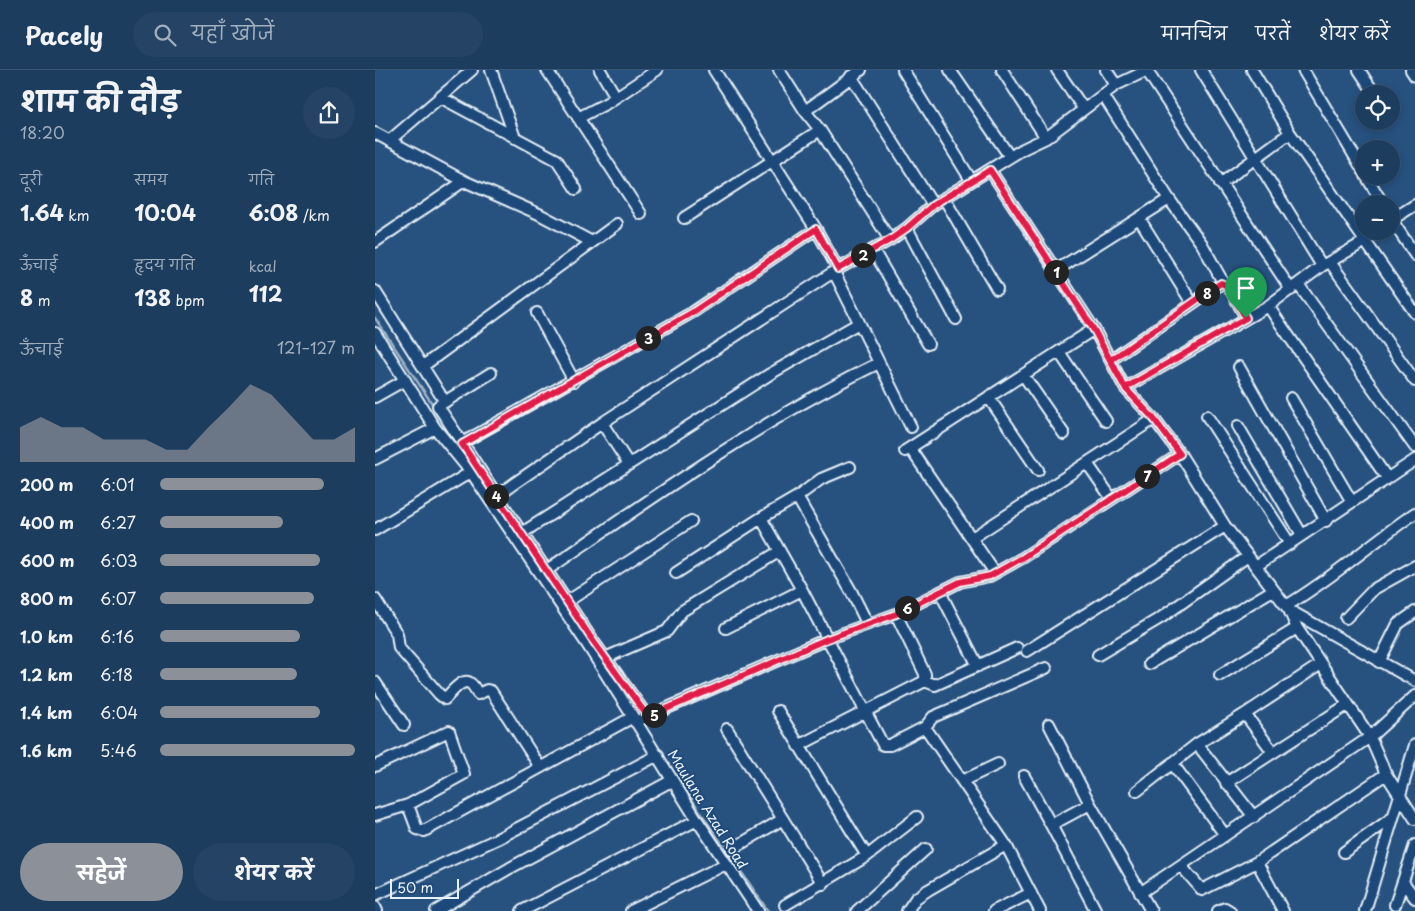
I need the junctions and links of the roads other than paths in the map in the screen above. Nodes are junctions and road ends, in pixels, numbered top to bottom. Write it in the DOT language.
graph roads {
  1 [pos="472,70"];
  2 [pos="491,70"];
  3 [pos="547,70"];
  4 [pos="600,70"];
  5 [pos="714,70"];
  6 [pos="861,70"];
  7 [pos="903,70"];
  8 [pos="950,70"];
  9 [pos="1002,70"];
  10 [pos="1057,70"];
  11 [pos="1106,70"];
  12 [pos="1148,70"];
  13 [pos="1201,70"];
  14 [pos="1252,70"];
  15 [pos="1303,70"];
  16 [pos="1359,70"];
  17 [pos="1411,70"];
  18 [pos="655,71"];
  19 [pos="781,71"];
  20 [pos="851,76"];
  21 [pos="1415,76"];
  22 [pos="1116,85"];
  23 [pos="1369,85"];
  24 [pos="1103,95"];
  25 [pos="440,97"];
  26 [pos="616,97"];
  27 [pos="1083,108"];
  28 [pos="805,111"];
  29 [pos="578,118"];
  30 [pos="820,130"];
  31 [pos="375,133"];
  32 [pos="1289,133"];
  33 [pos="515,138"];
  34 [pos="1046,138"];
  35 [pos="389,141"];
  36 [pos="1010,157"];
  37 [pos="1256,157"];
  38 [pos="1355,157"];
  39 [pos="771,161"];
  40 [pos="990,170"];
  41 [pos="464,180"];
  42 [pos="971,180"];
  43 [pos="1220,184"];
  44 [pos="576,189"];
  45 [pos="944,198"];
  46 [pos="1169,199"];
  47 [pos="1415,204"];
  48 [pos="933,205"];
  49 [pos="641,214"];
  50 [pos="1400,214"];
  51 [pos="684,218"];
  52 [pos="1139,218"];
  53 [pos="617,224"];
  54 [pos="907,228"];
  55 [pos="816,229"];
  56 [pos="1400,233"];
  57 [pos="890,240"];
  58 [pos="1366,240"];
  59 [pos="375,242"];
  60 [pos="591,242"];
  61 [pos="1364,242"];
  62 [pos="873,250"];
  63 [pos="1415,255"];
  64 [pos="1326,264"];
  65 [pos="836,270"];
  66 [pos="1055,271"];
  67 [pos="1224,284"];
  68 [pos="1295,287"];
  69 [pos="997,289"];
  70 [pos="375,291"];
  71 [pos="1192,303"];
  72 [pos="1268,306"];
  73 [pos="537,313"];
  74 [pos="1415,313"];
  75 [pos="1246,318"];
  76 [pos="956,319"];
  77 [pos="859,323"];
  78 [pos="1094,330"];
  79 [pos="375,333"];
  80 [pos="928,344"];
  81 [pos="1059,352"];
  82 [pos="1111,360"];
  83 [pos="879,363"];
  84 [pos="423,366"];
  85 [pos="1239,366"];
  86 [pos="491,372"];
  87 [pos="1023,376"];
  88 [pos="405,380"];
  89 [pos="574,381"];
  90 [pos="1415,381"];
  91 [pos="1125,388"];
  92 [pos="375,396"];
  93 [pos="989,398"];
  94 [pos="1291,398"];
  95 [pos="445,402"];
  96 [pos="1207,416"];
  97 [pos="1154,419"];
  98 [pos="1105,421"];
  99 [pos="602,423"];
  100 [pos="911,426"];
  101 [pos="1238,426"];
  102 [pos="435,428"];
  103 [pos="1064,434"];
  104 [pos="462,444"];
  105 [pos="1415,447"];
  106 [pos="1180,454"];
  107 [pos="375,459"];
  108 [pos="1415,460"];
  109 [pos="1087,463"];
  110 [pos="628,464"];
  111 [pos="850,467"];
  112 [pos="1038,470"];
  113 [pos="471,472"];
  114 [pos="1387,478"];
  115 [pos="496,496"];
  116 [pos="797,497"];
  117 [pos="1112,499"];
  118 [pos="1352,502"];
  119 [pos="1415,513"];
  120 [pos="761,518"];
  121 [pos="691,521"];
  122 [pos="1326,521"];
  123 [pos="1225,526"];
  124 [pos="375,530"];
  125 [pos="522,533"];
  126 [pos="1302,536"];
  127 [pos="972,538"];
  128 [pos="1290,544"];
  129 [pos="780,552"];
  130 [pos="1249,556"];
  131 [pos="1256,566"];
  132 [pos="1415,566"];
  133 [pos="547,570"];
  134 [pos="676,573"];
  135 [pos="995,573"];
  136 [pos="802,590"];
  137 [pos="1273,590"];
  138 [pos="939,592"];
  139 [pos="375,599"];
  140 [pos="568,601"];
  141 [pos="1288,608"];
  142 [pos="1415,612"];
  143 [pos="896,614"];
  144 [pos="1346,618"];
  145 [pos="867,623"];
  146 [pos="726,628"];
  147 [pos="1297,628"];
  148 [pos="827,639"];
  149 [pos="1017,648"];
  150 [pos="1027,651"];
  151 [pos="1098,655"];
  152 [pos="605,658"];
  153 [pos="1379,662"];
  154 [pos="1149,664"];
  155 [pos="1321,664"];
  156 [pos="978,666"];
  157 [pos="1046,668"];
  158 [pos="1220,676"];
  159 [pos="925,680"];
  160 [pos="375,682"];
  161 [pos="1415,682"];
  162 [pos="1415,696"];
  163 [pos="1347,705"];
  164 [pos="778,710"];
  165 [pos="865,710"];
  166 [pos="1245,714"];
  167 [pos="640,719"];
  168 [pos="1049,724"];
  169 [pos="404,725"];
  170 [pos="925,726"];
  171 [pos="727,730"];
  172 [pos="1370,737"];
  173 [pos="1197,744"];
  174 [pos="1415,745"];
  175 [pos="798,746"];
  176 [pos="1273,752"];
  177 [pos="658,755"];
  178 [pos="1172,763"];
  179 [pos="998,764"];
  180 [pos="375,766"];
  181 [pos="540,767"];
  182 [pos="1386,774"];
  183 [pos="1024,776"];
  184 [pos="671,781"];
  185 [pos="963,781"];
  186 [pos="1226,783"];
  187 [pos="1137,791"];
  188 [pos="1399,795"];
  189 [pos="1090,804"];
  190 [pos="408,805"];
  191 [pos="375,815"];
  192 [pos="917,817"];
  193 [pos="1254,818"];
  194 [pos="1392,818"];
  195 [pos="783,819"];
  196 [pos="1415,819"];
  197 [pos="697,820"];
  198 [pos="1051,825"];
  199 [pos="1225,835"];
  200 [pos="1006,845"];
  201 [pos="1415,845"];
  202 [pos="732,849"];
  203 [pos="926,849"];
  204 [pos="1344,852"];
  205 [pos="867,856"];
  206 [pos="1257,862"];
  207 [pos="726,864"];
  208 [pos="1182,867"];
  209 [pos="1403,882"];
  210 [pos="823,884"];
  211 [pos="1031,893"];
  212 [pos="1140,893"];
  213 [pos="375,895"];
  214 [pos="1415,898"];
  215 [pos="1395,904"];
  216 [pos="785,906"];
  217 [pos="375,907"];
  218 [pos="377,911"];
  219 [pos="436,911"];
  220 [pos="522,911"];
  221 [pos="631,911"];
  222 [pos="758,911"];
  223 [pos="857,911"];
  224 [pos="907,911"];
  225 [pos="994,911"];
  226 [pos="1040,911"];
  227 [pos="1096,911"];
  228 [pos="1151,911"];
  229 [pos="1218,911"];
  230 [pos="1230,911"];
  231 [pos="1283,911"];
  232 [pos="1365,911"];
  1 -- 25 [label="street"];
  2 -- 33 [label="street"];
  3 -- 29 [label="street"];
  4 -- 26 [label="street"];
  5 -- 39 [label="street"];
  6 -- 20 [label="street"];
  7 -- 42 [label="street"];
  8 -- 36 [label="street"];
  9 -- 34 [label="street"];
  10 -- 27 [label="street"];
  11 -- 22 [label="street"];
  12 -- 22 [label="street"];
  12 -- 43 [label="street"];
  13 -- 37 [label="street"];
  14 -- 32 [label="street"];
  15 -- 38 [label="street"];
  16 -- 23 [label="street"];
  17 -- 21 [label="street"];
  18 -- 26 [label="street"];
  19 -- 28 [label="street"];
  20 -- 28 [label="street"];
  20 -- 48 [label="street"];
  22 -- 24 [label="street"];
  24 -- 27 [label="street"];
  24 -- 46 [label="street"];
  25 -- 33 [label="street"];
  25 -- 35 [label="street"];
  26 -- 29 [label="street"];
  27 -- 34 [label="street"];
  28 -- 30 [label="street"];
  29 -- 49 [label="street"];
  30 -- 39 [label="street"];
  30 -- 57 [label="street"];
  31 -- 35 [label="street"];
  32 -- 37 [label="street"];
  32 -- 61 [label="street"];
  33 -- 44 [label="street"];
  34 -- 36 [label="street"];
  35 -- 41 [label="street"];
  36 -- 40 [label="street"];
  37 -- 43 [label="street"];
  37 -- 64 [label="street"];
  39 -- 51 [label="street"];
  39 -- 55 [label="street"];
  40 -- 42 [label="street"];
  40 -- 66 [label="street"];
  41 -- 59 [label="street"];
  41 -- 60 [label="street"];
  42 -- 45 [label="street"];
  43 -- 68 [label="street"];
  45 -- 48 [label="street"];
  45 -- 69 [label="street"];
  46 -- 52 [label="street"];
  46 -- 67 [label="street"];
  47 -- 50 [label="street"];
  48 -- 54 [label="street"];
  52 -- 66 [label="street"];
  52 -- 71 [label="street"];
  53 -- 60 [label="street"];
  54 -- 57 [label="street"];
  54 -- 76 [label="street"];
  55 -- 65 [label="street"];
  55 -- 89 [label="street"];
  56 -- 63 [label="street"];
  57 -- 62 [label="street"];
  58 -- 61 [label="street"];
  60 -- 84 [label="street"];
  61 -- 64 [label="street"];
  61 -- 74 [label="street"];
  62 -- 65 [label="street"];
  62 -- 80 [label="street"];
  64 -- 68 [label="street"];
  64 -- 90 [label="street"];
  65 -- 77 [label="street"];
  65 -- 99 [label="street"];
  66 -- 78 [label="street"];
  67 -- 71 [label="street"];
  67 -- 75 [label="street"];
  68 -- 72 [label="street"];
  68 -- 105 [label="street"];
  70 -- 84 [label="street"];
  71 -- 82 [label="street"];
  72 -- 75 [label="street"];
  72 -- 114 [label="street"];
  73 -- 89 [label="street"];
  75 -- 91 [label="street"];
  77 -- 83 [label="street"];
  77 -- 110 [label="street"];
  78 -- 81 [label="street"];
  78 -- 82 [label="street"];
  79 -- 88 [label="street"];
  81 -- 87 [label="street"];
  81 -- 98 [label="street"];
  82 -- 91 [label="street"];
  83 -- 100 [label="street"];
  83 -- 133 [label="street"];
  84 -- 95 [label="street"];
  85 -- 122 [label="street"];
  86 -- 95 [label="street"];
  87 -- 93 [label="street"];
  87 -- 103 [label="street"];
  88 -- 92 [label="street"];
  88 -- 102 [label="street"];
  89 -- 104 [label="street"];
  91 -- 97 [label="street"];
  93 -- 112 [label="street"];
  93 -- 127 [label="street"];
  94 -- 118 [label="street"];
  95 -- 104 [label="street"];
  96 -- 128 [label="street"];
  97 -- 106 [label="street"];
  97 -- 109 [label="street"];
  99 -- 110 [label="street"];
  99 -- 115 [label="street"];
  101 -- 126 [label="street"];
  102 -- 107 [label="street"];
  102 -- 113 [label="street"];
  104 -- 115 [label="street"];
  106 -- 117 [label="street"];
  106 -- 123 [label="street"];
  108 -- 114 [label="street"];
  109 -- 117 [label="street"];
  109 -- 127 [label="street"];
  110 -- 125 [label="street"];
  111 -- 116 [label="street"];
  113 -- 124 [label="street"];
  113 -- 167 [label="street"];
  114 -- 118 [label="street"];
  115 -- 125 [label="street"];
  116 -- 120 [label="street"];
  116 -- 145 [label="street"];
  117 -- 135 [label="street"];
  118 -- 122 [label="street"];
  119 -- 141 [label="street"];
  120 -- 129 [label="street"];
  120 -- 134 [label="street"];
  121 -- 140 [label="street"];
  122 -- 126 [label="street"];
  123 -- 130 [label="street"];
  123 -- 150 [label="street"];
  125 -- 133 [label="street"];
  126 -- 128 [label="street"];
  127 -- 135 [label="street"];
  128 -- 131 [label="street"];
  129 -- 136 [label="street"];
  129 -- 152 [label="street"];
  130 -- 131 [label="street"];
  130 -- 151 [label="street"];
  131 -- 137 [label="street"];
  132 -- 144 [label="street"];
  133 -- 140 [label="street"];
  135 -- 138 [label="street"];
  136 -- 146 [label="street"];
  136 -- 148 [label="street"];
  137 -- 141 [label="street"];
  137 -- 154 [label="street"];
  138 -- 143 [label="street"];
  138 -- 156 [label="street"];
  139 -- 181 [label="street"];
  140 -- 152 [label="street"];
  141 -- 147 [label="street"];
  141 -- 153 [label="street"];
  142 -- 153 [label="street"];
  143 -- 145 [label="street"];
  143 -- 159 [label="street"];
  145 -- 148 [label="street"];
  147 -- 155 [label="street"];
  147 -- 158 [label="street"];
  148 -- 165 [label="street"];
  148 -- 167 [label="street"];
  149 -- 156 [label="street"];
  152 -- 167 [label="street"];
  153 -- 161 [label="street"];
  155 -- 163 [label="street"];
  155 -- 166 [label="street"];
  156 -- 159 [label="street"];
  157 -- 170 [label="street"];
  159 -- 165 [label="street"];
  160 -- 169 [label="street"];
  162 -- 172 [label="street"];
  163 -- 172 [label="street"];
  163 -- 176 [label="street"];
  164 -- 175 [label="street"];
  165 -- 170 [label="street"];
  165 -- 175 [label="street"];
  166 -- 173 [label="street"];
  166 -- 176 [label="street"];
  167 -- 177 [label="street, Maulana Azad Road"];
  167 -- 181 [label="street"];
  168 -- 189 [label="street"];
  170 -- 185 [label="street"];
  171 -- 195 [label="street"];
  172 -- 182 [label="street"];
  172 -- 193 [label="street"];
  173 -- 178 [label="street"];
  173 -- 186 [label="street"];
  174 -- 188 [label="street"];
  175 -- 205 [label="street"];
  176 -- 186 [label="street"];
  177 -- 184 [label="street, Maulana Azad Road"];
  177 -- 213 [label="street"];
  178 -- 187 [label="street"];
  178 -- 199 [label="street"];
  179 -- 185 [label="street"];
  180 -- 190 [label="street"];
  181 -- 190 [label="street"];
  182 -- 188 [label="street"];
  182 -- 206 [label="street"];
  183 -- 198 [label="street"];
  184 -- 197 [label="street, Maulana Azad Road"];
  184 -- 219 [label="street"];
  185 -- 200 [label="street"];
  186 -- 193 [label="street"];
  188 -- 194 [label="street"];
  188 -- 196 [label="street"];
  189 -- 198 [label="street"];
  189 -- 212 [label="street"];
  190 -- 191 [label="street"];
  192 -- 205 [label="street"];
  193 -- 199 [label="street"];
  194 -- 204 [label="street"];
  194 -- 232 [label="street"];
  195 -- 202 [label="street"];
  195 -- 210 [label="street"];
  197 -- 207 [label="street, Maulana Azad Road"];
  197 -- 220 [label="street"];
  198 -- 227 [label="street"];
  199 -- 208 [label="street"];
  200 -- 211 [label="street"];
  200 -- 224 [label="street"];
  201 -- 209 [label="street"];
  203 -- 223 [label="street"];
  205 -- 210 [label="street"];
  206 -- 208 [label="street"];
  206 -- 231 [label="street"];
  207 -- 221 [label="street"];
  207 -- 222 [label="street, Maulana Azad Road"];
  208 -- 212 [label="street"];
  209 -- 214 [label="street"];
  209 -- 215 [label="street"];
  210 -- 216 [label="street"];
  211 -- 225 [label="street"];
  211 -- 226 [label="street"];
  212 -- 228 [label="street"];
  217 -- 218 [label="street"];
  229 -- 230 [label="street"];
}
